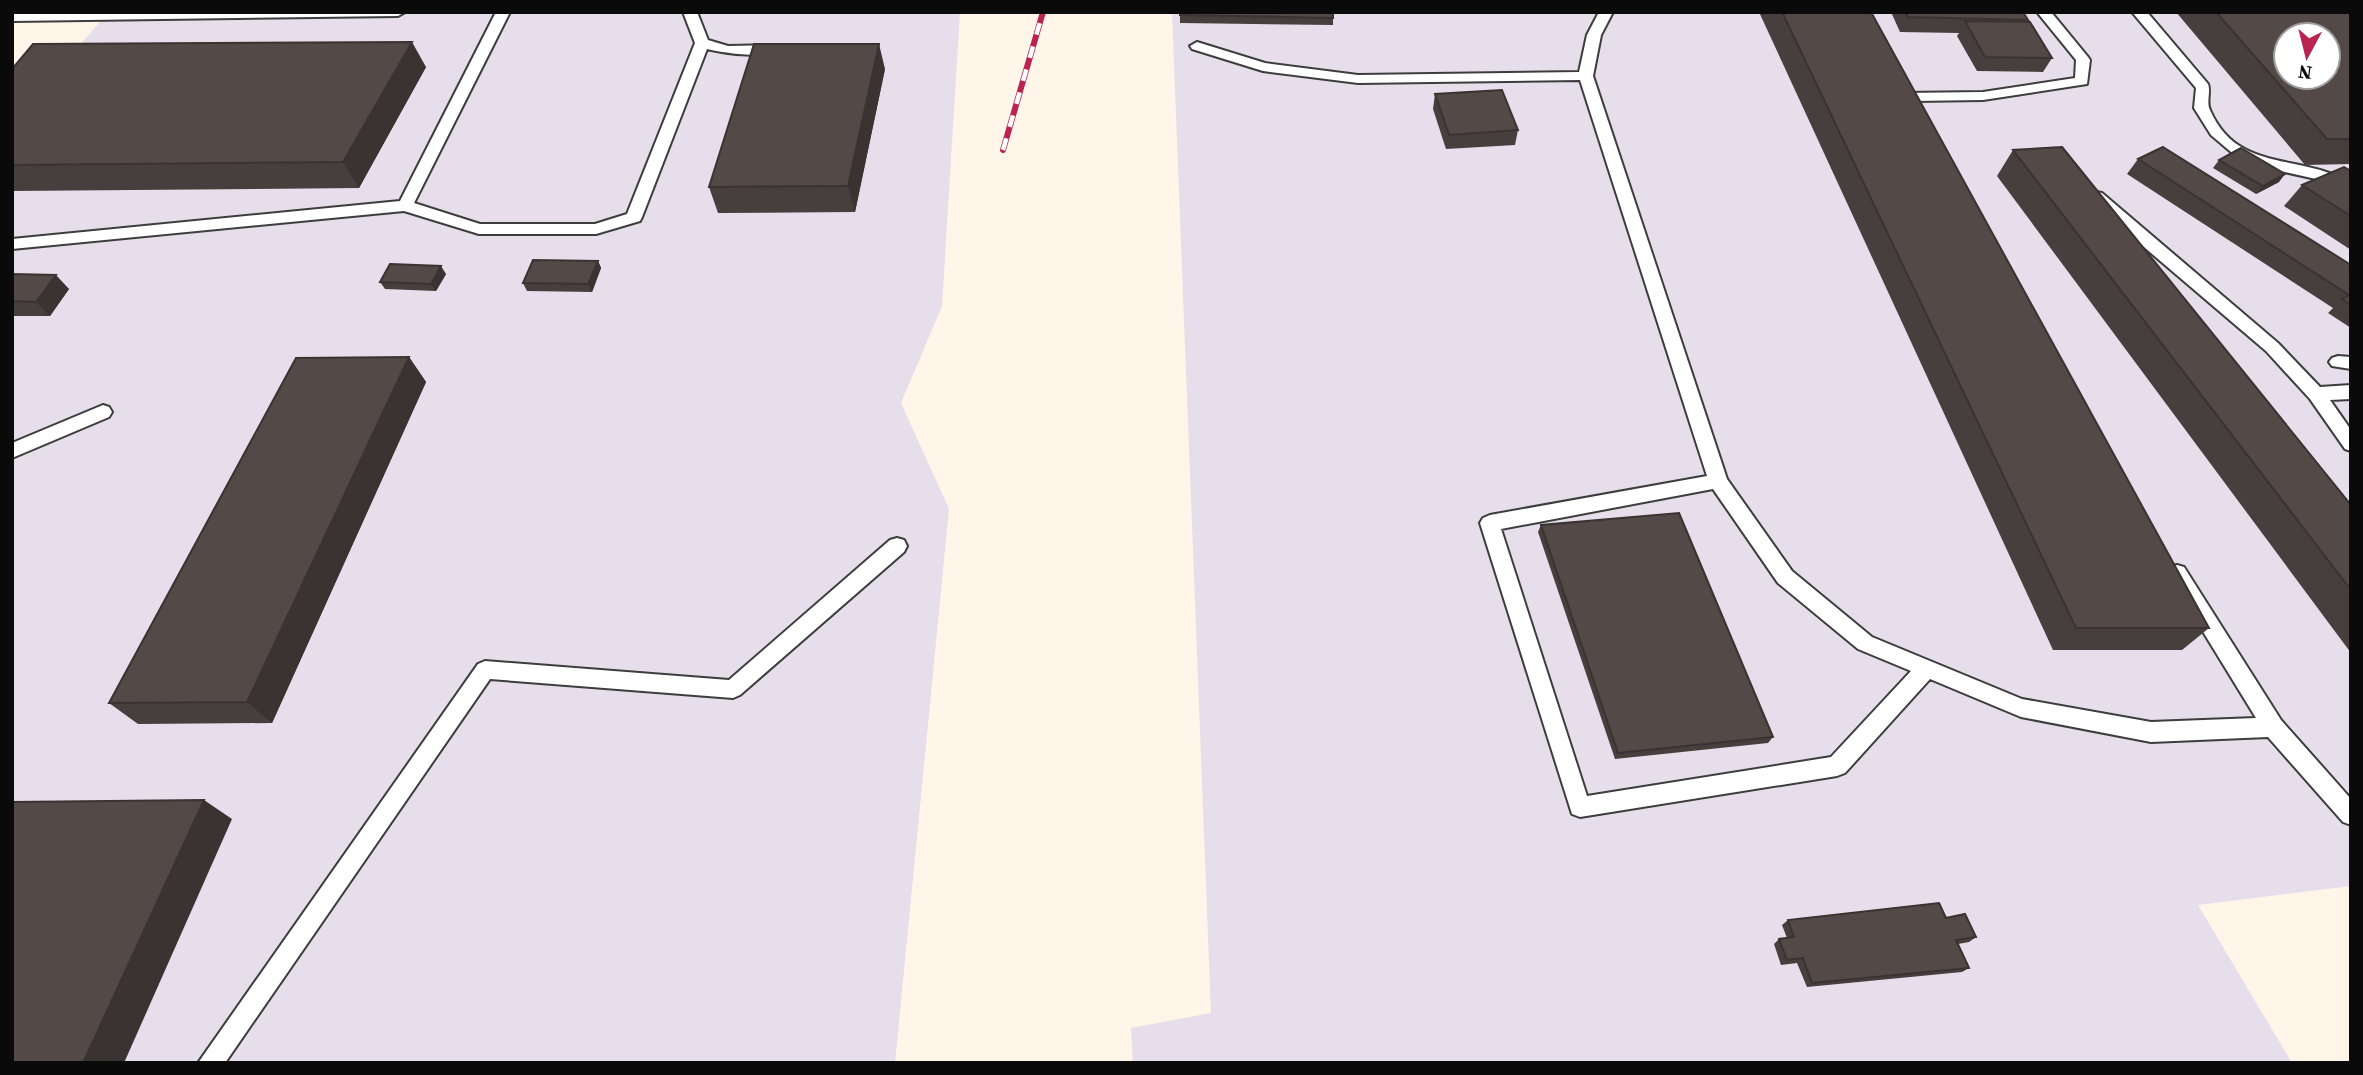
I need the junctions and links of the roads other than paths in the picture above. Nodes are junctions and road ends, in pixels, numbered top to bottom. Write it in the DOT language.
graph roads {
  1 [pos="398,12"];
  2 [pos="503,12"];
  3 [pos="690,12"];
  4 [pos="1606,12"];
  5 [pos="2044,12"];
  6 [pos="2139,12"];
  7 [pos="236,13"];
  8 [pos="12,17"];
  9 [pos="702,43"];
  10 [pos="1197,46"];
  11 [pos="791,49"];
  12 [pos="1586,76"];
  13 [pos="1915,122"];
  14 [pos="2087,189"];
  15 [pos="2351,191"];
  16 [pos="405,206"];
  17 [pos="12,244"];
  18 [pos="2351,392"];
  19 [pos="2316,394"];
  20 [pos="103,412"];
  21 [pos="2351,444"];
  22 [pos="12,451"];
  23 [pos="1718,481"];
  24 [pos="897,546"];
  25 [pos="2171,563"];
  26 [pos="1926,669"];
  27 [pos="2273,727"];
  28 [pos="2351,815"];
  29 [pos="210,1063"];
  1 -- 7 [label="lane"];
  2 -- 16 [label="lane"];
  3 -- 9 [label="lane"];
  4 -- 12 [label="lane"];
  5 -- 13 [label="lane"];
  6 -- 15 [label="lane"];
  7 -- 8 [label="lane"];
  9 -- 11 [label="lane"];
  9 -- 16 [label="lane"];
  10 -- 12 [label="lane"];
  12 -- 23 [label="lane"];
  14 -- 19 [label="lane"];
  16 -- 17 [label="lane"];
  18 -- 19 [label="lane"];
  19 -- 21 [label="lane"];
  20 -- 22 [label="lane"];
  23 -- 26 [label="lane"];
  23 -- 26 [label="lane"];
  24 -- 29 [label="lane"];
  25 -- 27 [label="lane"];
  26 -- 27 [label="lane"];
  27 -- 28 [label="lane"];
}
